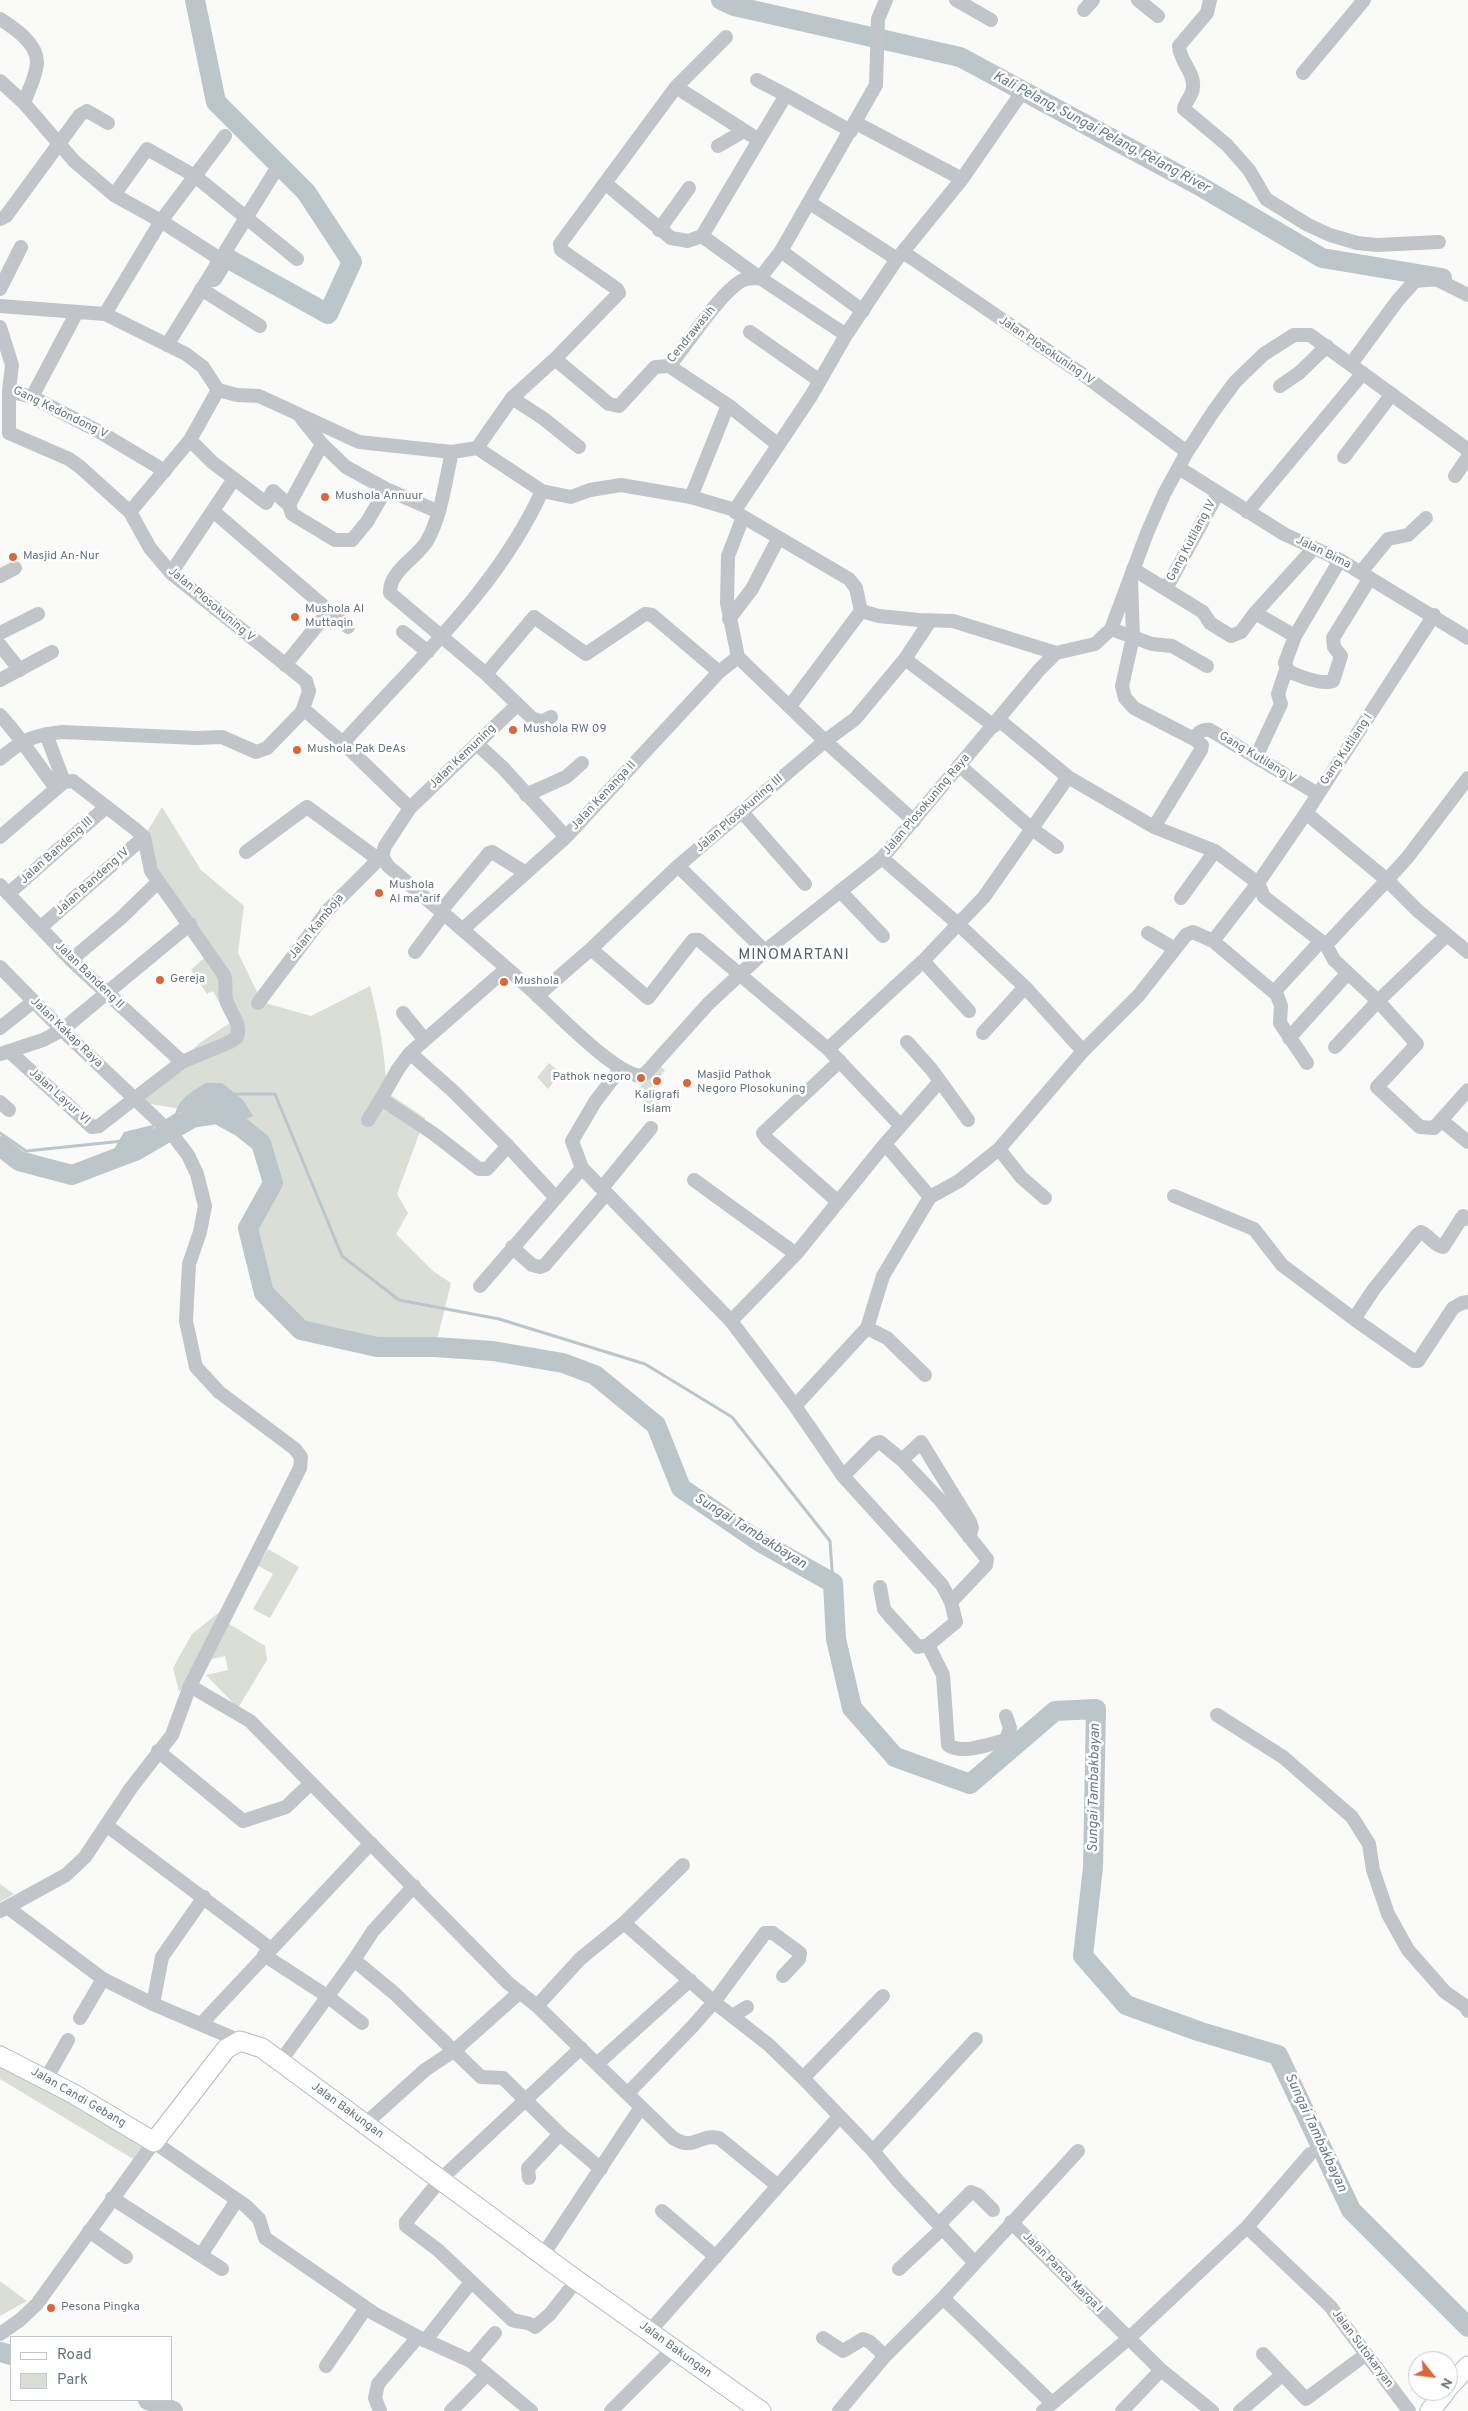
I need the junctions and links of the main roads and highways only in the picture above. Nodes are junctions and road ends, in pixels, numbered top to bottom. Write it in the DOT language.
graph roads {
  1 [pos="0,2056"];
  2 [pos="154,2142"];
  3 [pos="1468,2366"];
  4 [pos="1458,2377"];
  5 [pos="1438,2401"];
  6 [pos="761,2411"];
  7 [pos="1430,2411"];
  1 -- 2 [label="main road, Jalan Candi Gebang"];
  2 -- 6 [label="main road, Jalan Bakungan"];
  3 -- 4 [label="main road"];
  5 -- 7 [label="main road"];
}
